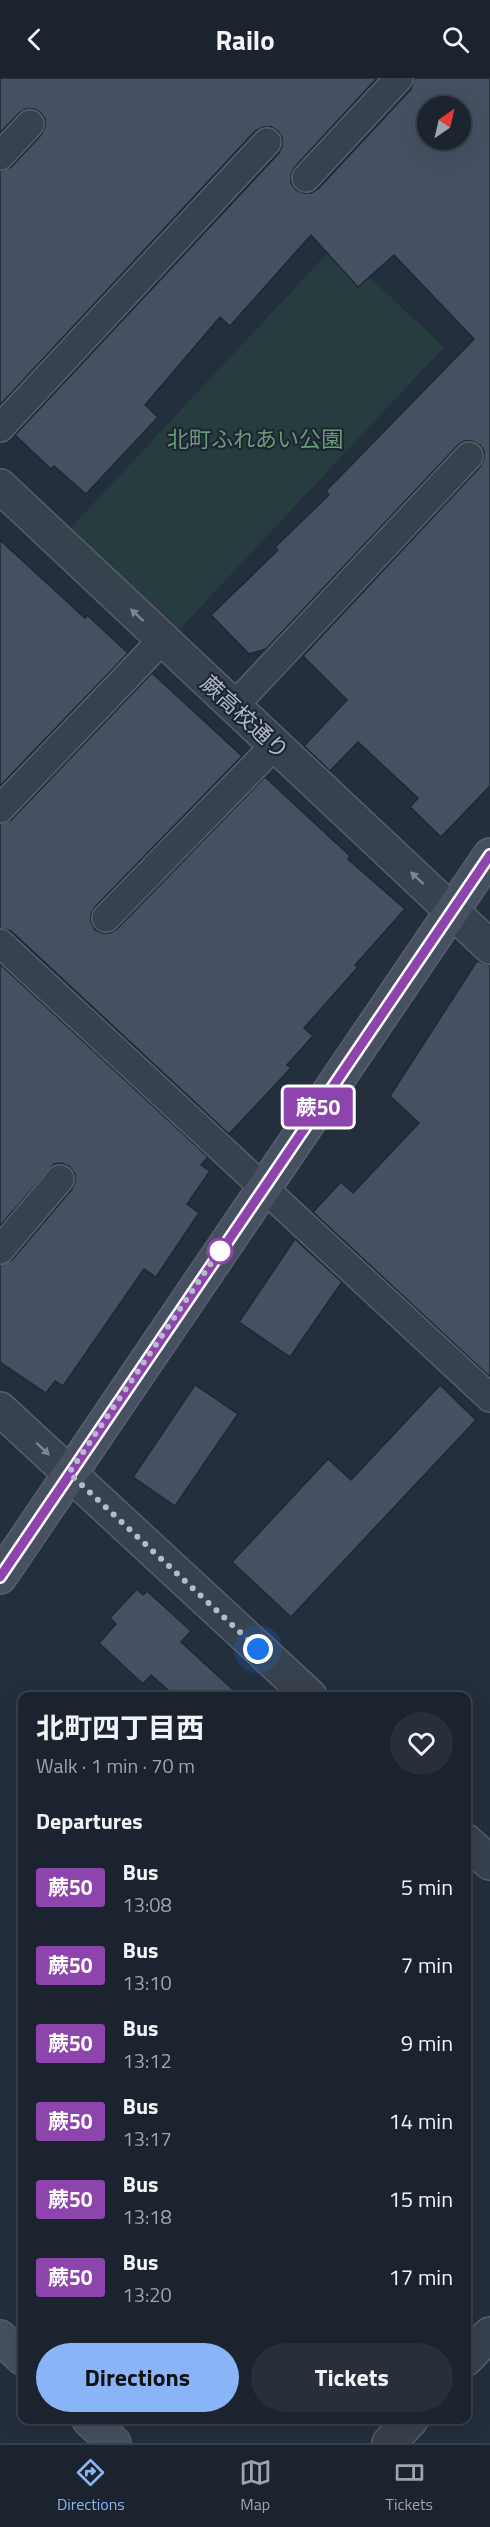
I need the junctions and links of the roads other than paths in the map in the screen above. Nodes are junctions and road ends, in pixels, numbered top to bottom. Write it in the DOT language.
graph roads {
  1 [pos="399,78"];
  2 [pos="30,124"];
  3 [pos="267,142"];
  4 [pos="0,156"];
  5 [pos="306,178"];
  6 [pos="0,428"];
  7 [pos="469,456"];
  8 [pos="0,486"];
  9 [pos="163,639"];
  10 [pos="234,706"];
  11 [pos="275,745"];
  12 [pos="0,809"];
  13 [pos="490,855"];
  14 [pos="452,911"];
  15 [pos="106,918"];
  16 [pos="0,943"];
  17 [pos="490,947"];
  18 [pos="60,1179"];
  19 [pos="263,1187"];
  20 [pos="0,1250"];
  21 [pos="490,1398"];
  22 [pos="0,1409"];
  23 [pos="69,1473"];
  24 [pos="0,1577"];
  25 [pos="306,1692"];
  26 [pos="471,1846"];
  27 [pos="490,1863"];
  28 [pos="490,2334"];
  29 [pos="0,2337"];
  30 [pos="18,2354"];
  31 [pos="471,2354"];
  32 [pos="93,2424"];
  33 [pos="407,2424"];
  34 [pos="114,2443"];
  35 [pos="389,2443"];
  1 -- 5 [label="lane"];
  2 -- 4 [label="lane"];
  3 -- 6 [label="lane"];
  7 -- 10 [label="lane"];
  9 -- 8 [label="street, 蕨高校通り, one-way"];
  9 -- 10 [label="street, 蕨高校通り"];
  9 -- 12 [label="lane"];
  10 -- 11 [label="street, 蕨高校通り"];
  14 -- 11 [label="street, 蕨高校通り, one-way"];
  11 -- 15 [label="lane"];
  13 -- 14 [label="street"];
  14 -- 17 [label="street, 蕨高校通り"];
  14 -- 19 [label="street"];
  16 -- 19 [label="lane"];
  18 -- 20 [label="lane"];
  19 -- 21 [label="lane"];
  19 -- 23 [label="street"];
  22 -- 23 [label="street, one-way"];
  23 -- 24 [label="street"];
  23 -- 25 [label="street"];
  26 -- 27 [label="street"];
  28 -- 31 [label="street"];
  29 -- 30 [label="street"];
  32 -- 34 [label="street"];
  33 -- 35 [label="street"];
}
